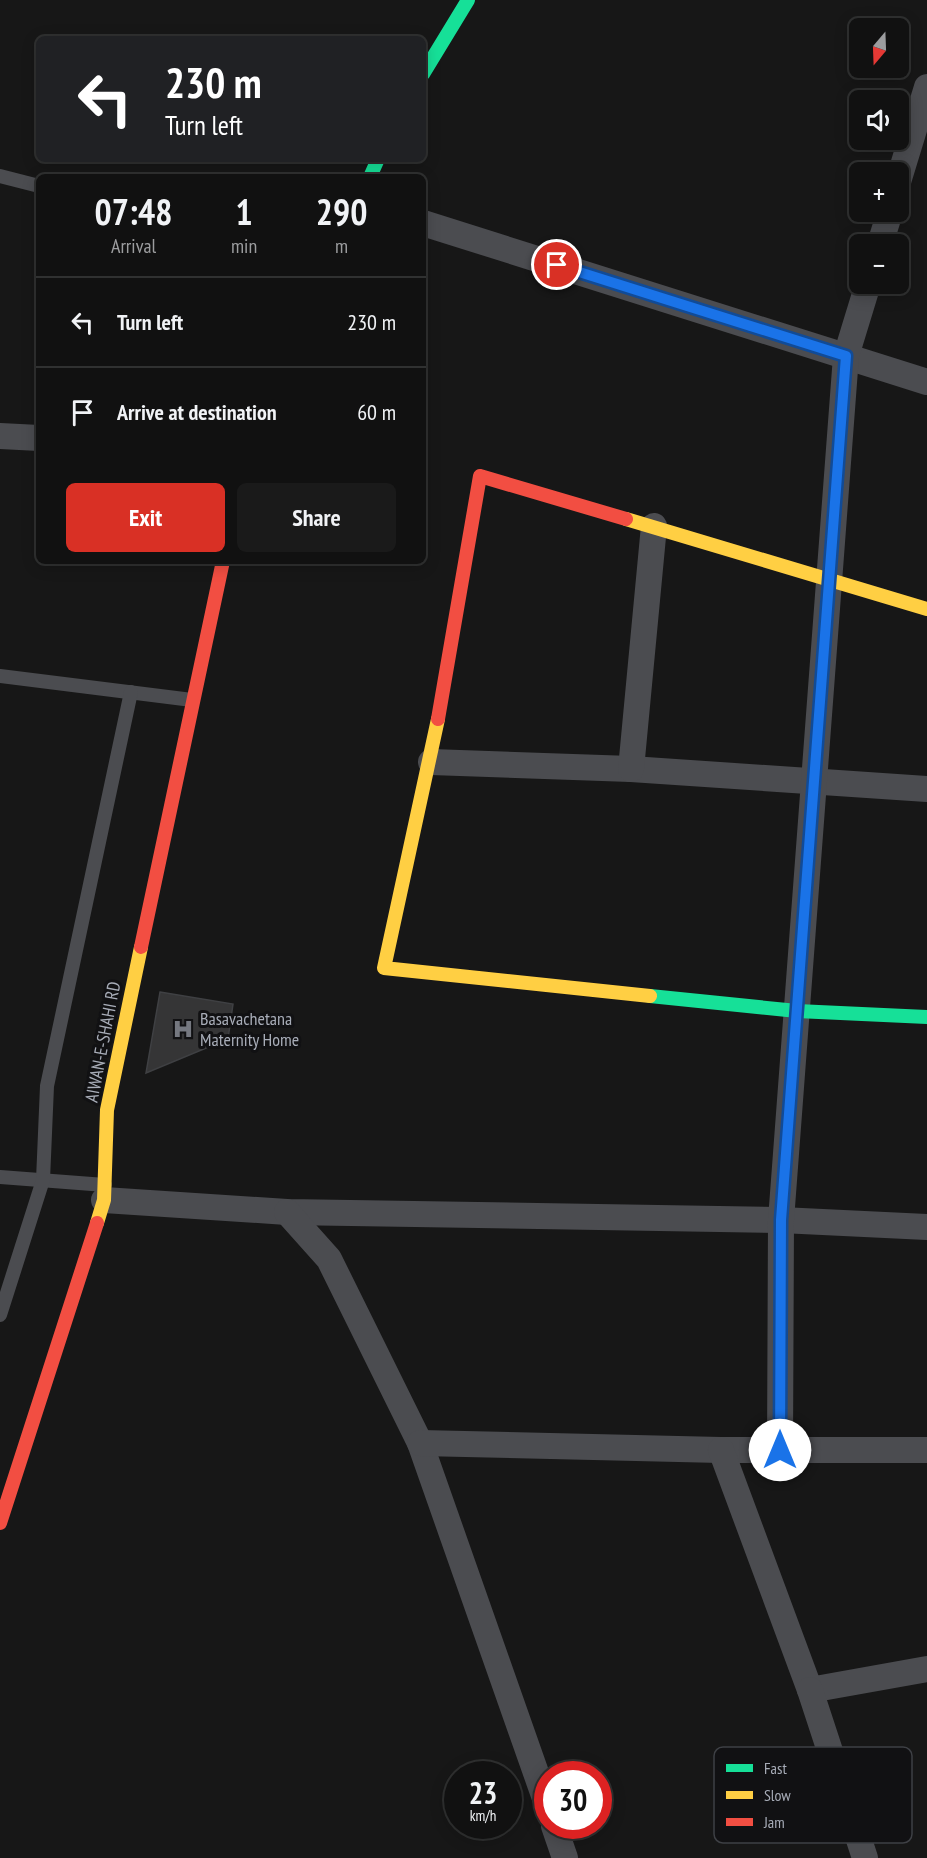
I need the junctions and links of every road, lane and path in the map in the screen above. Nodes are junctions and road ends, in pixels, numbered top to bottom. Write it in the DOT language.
graph roads {
  1 [pos="468,0"];
  2 [pos="426,69"];
  3 [pos="927,87"];
  4 [pos="904,162"];
  5 [pos="0,176"];
  6 [pos="36,185"];
  7 [pos="426,224"];
  8 [pos="865,294"];
  9 [pos="846,356"];
  10 [pos="927,382"];
  11 [pos="0,436"];
  12 [pos="36,438"];
  13 [pos="654,526"];
  14 [pos="222,564"];
  15 [pos="829,578"];
  16 [pos="927,609"];
  17 [pos="0,676"];
  18 [pos="130,692"];
  19 [pos="192,700"];
  20 [pos="431,762"];
  21 [pos="631,769"];
  22 [pos="814,783"];
  23 [pos="927,789"];
  24 [pos="797,1011"];
  25 [pos="927,1017"];
  26 [pos="0,1177"];
  27 [pos="43,1180"];
  28 [pos="104,1193"];
  29 [pos="287,1212"];
  30 [pos="781,1220"];
  31 [pos="927,1227"];
  32 [pos="0,1315"];
  33 [pos="420,1443"];
  34 [pos="721,1450"];
  35 [pos="780,1450"];
  36 [pos="927,1450"];
  37 [pos="0,1523"];
  38 [pos="927,1669"];
  39 [pos="810,1690"];
  40 [pos="829,1747"];
  41 [pos="534,1767"];
  42 [pos="558,1839"];
  43 [pos="860,1843"];
  44 [pos="565,1858"];
  45 [pos="865,1858"];
  1 -- 2 [label="street"];
  3 -- 4 [label="street"];
  5 -- 6 [label="lane"];
  7 -- 9 [label="street"];
  8 -- 9 [label="street"];
  9 -- 10 [label="street"];
  9 -- 15 [label="street"];
  11 -- 12 [label="street"];
  13 -- 15 [label="street"];
  13 -- 20 [label="street"];
  13 -- 21 [label="street"];
  14 -- 19 [label="street, AIWAN-E-SHAHI RD"];
  15 -- 16 [label="street"];
  15 -- 22 [label="street"];
  17 -- 18 [label="lane"];
  18 -- 19 [label="lane"];
  18 -- 27 [label="lane"];
  19 -- 28 [label="street, AIWAN-E-SHAHI RD"];
  20 -- 21 [label="street"];
  20 -- 24 [label="street"];
  21 -- 22 [label="street"];
  22 -- 23 [label="street"];
  22 -- 24 [label="street"];
  24 -- 25 [label="street"];
  24 -- 30 [label="street"];
  26 -- 27 [label="lane"];
  27 -- 28 [label="lane"];
  27 -- 32 [label="lane"];
  28 -- 29 [label="street"];
  28 -- 37 [label="street, AIWAN-E-SHAHI RD"];
  29 -- 30 [label="street"];
  29 -- 33 [label="street"];
  30 -- 31 [label="street"];
  30 -- 35 [label="street"];
  33 -- 34 [label="street"];
  33 -- 41 [label="street"];
  34 -- 35 [label="street"];
  34 -- 39 [label="street"];
  35 -- 36 [label="street"];
  38 -- 39 [label="street"];
  39 -- 40 [label="street"];
  42 -- 44 [label="street"];
  43 -- 45 [label="street"];
}
